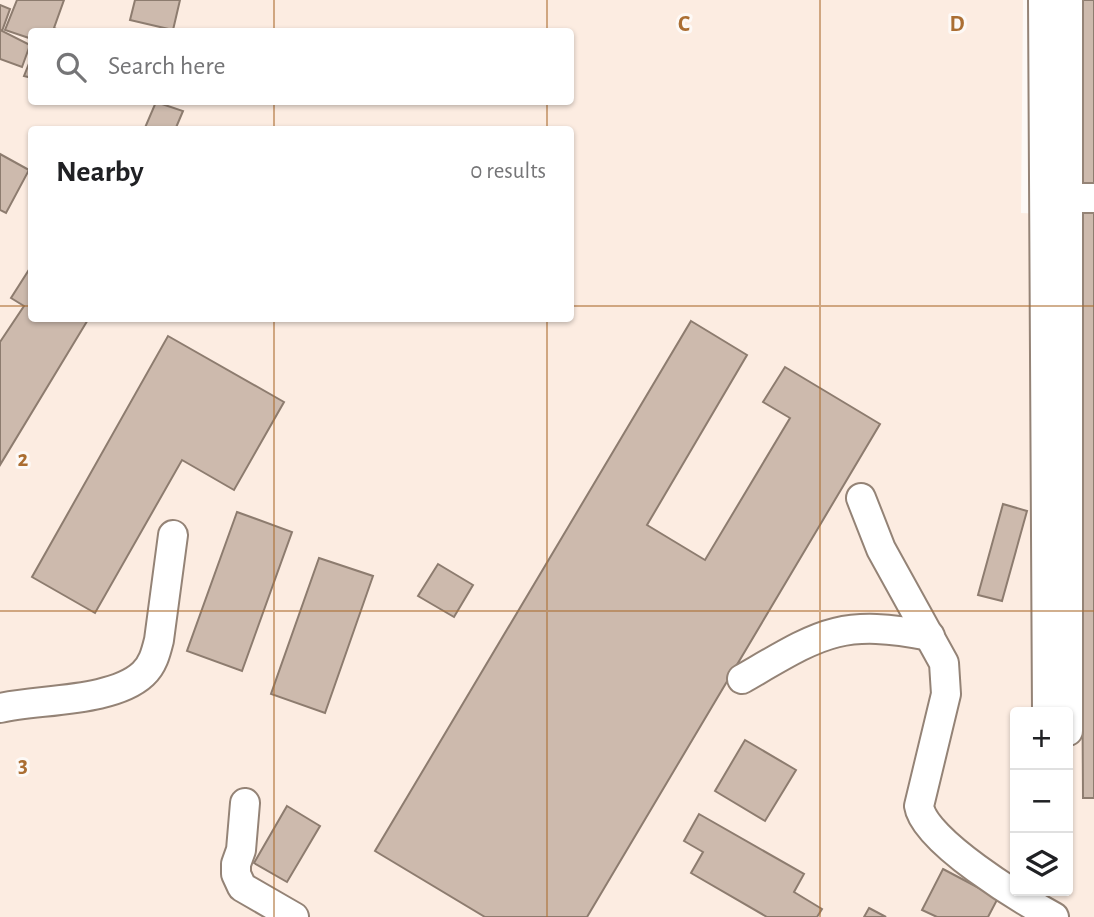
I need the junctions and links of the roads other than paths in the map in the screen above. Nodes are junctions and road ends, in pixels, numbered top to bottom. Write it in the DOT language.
graph roads {
  1 [pos="1043,0"];
  2 [pos="1068,0"];
  3 [pos="1081,198"];
  4 [pos="861,498"];
  5 [pos="173,535"];
  6 [pos="930,636"];
  7 [pos="742,679"];
  8 [pos="1047,707"];
  9 [pos="1069,707"];
  10 [pos="0,708"];
  11 [pos="245,803"];
  12 [pos="1010,889"];
  13 [pos="1021,896"];
  14 [pos="294,917"];
  15 [pos="1054,917"];
  1 -- 8 [label="street"];
  2 -- 3 [label="street"];
  3 -- 9 [label="street"];
  4 -- 6 [label="street"];
  5 -- 10 [label="street"];
  6 -- 7 [label="street"];
  6 -- 12 [label="street"];
  11 -- 14 [label="street"];
  13 -- 15 [label="street"];
}
